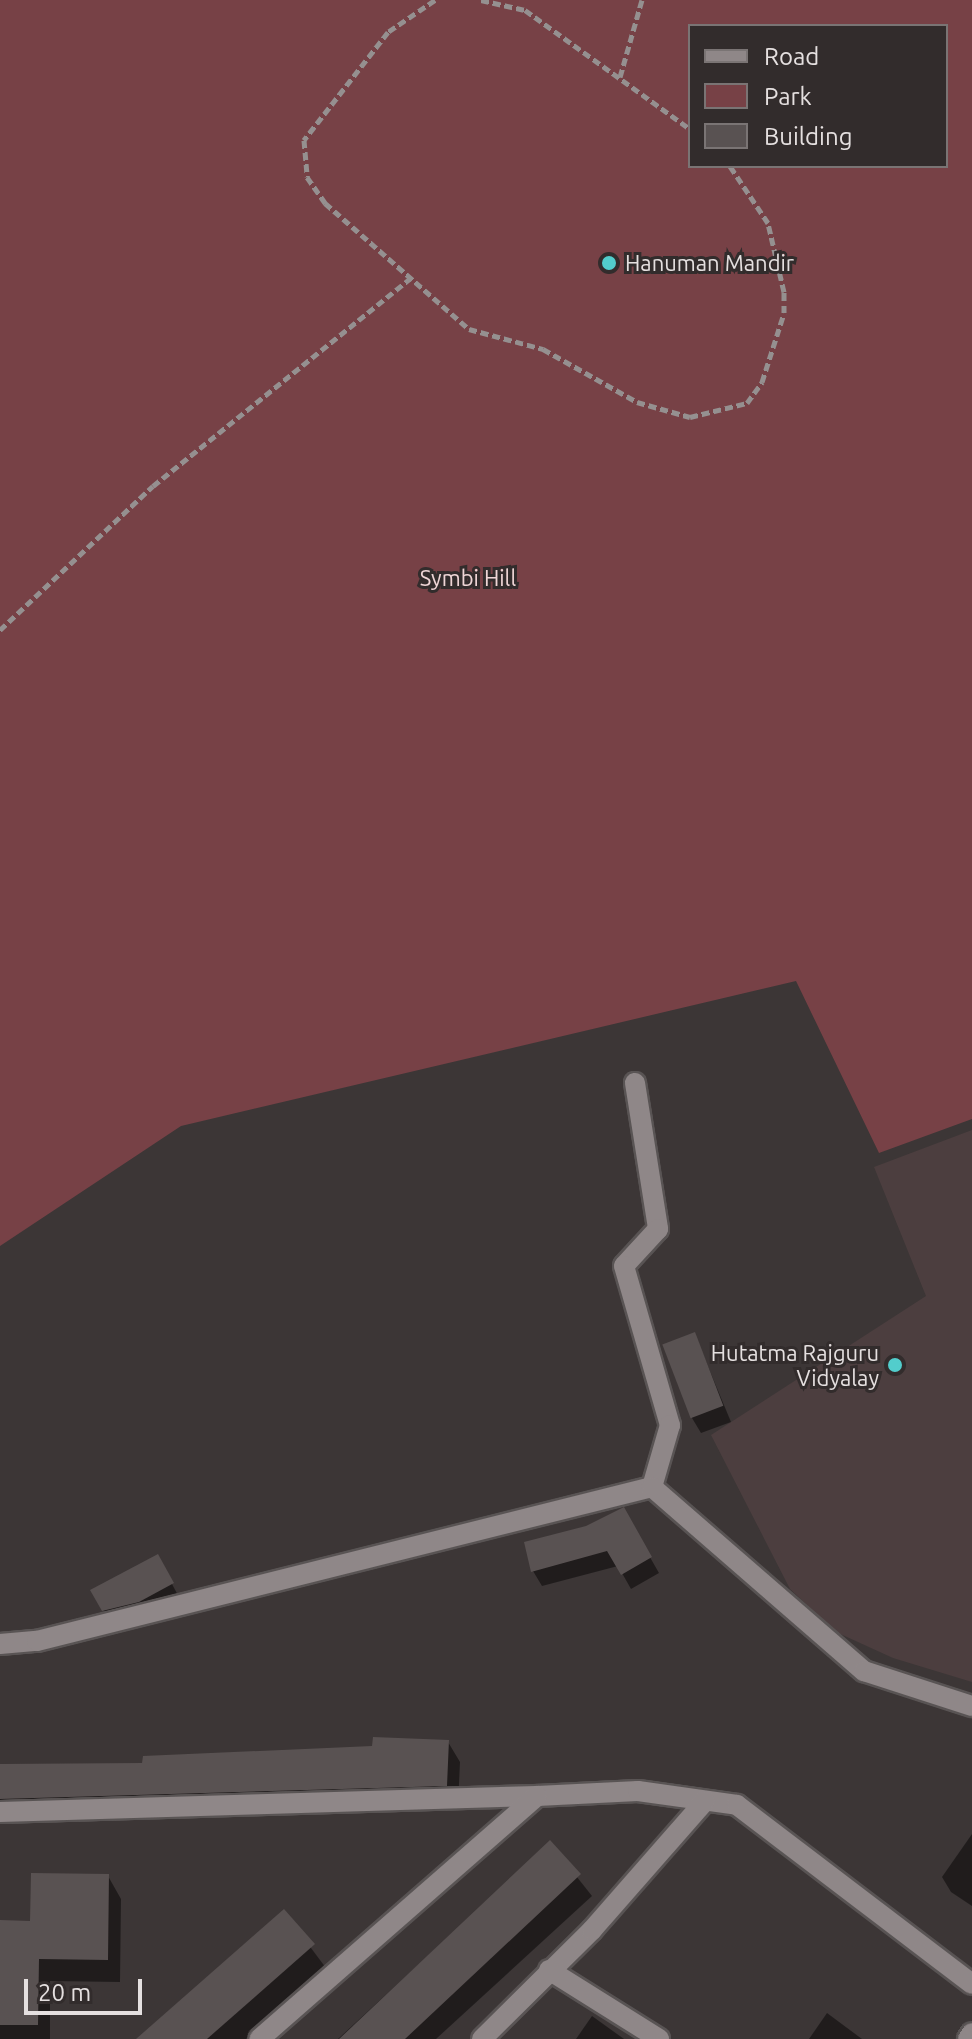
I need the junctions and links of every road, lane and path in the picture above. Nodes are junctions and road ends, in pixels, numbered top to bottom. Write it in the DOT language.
graph roads {
  1 [pos="435,0"];
  2 [pos="481,0"];
  3 [pos="642,0"];
  4 [pos="620,77"];
  5 [pos="688,128"];
  6 [pos="731,168"];
  7 [pos="411,278"];
  8 [pos="0,630"];
  9 [pos="635,1083"];
  10 [pos="652,1487"];
  11 [pos="0,1644"];
  12 [pos="972,1706"];
  13 [pos="537,1796"];
  14 [pos="705,1801"];
  15 [pos="0,1812"];
  16 [pos="549,1970"];
  17 [pos="972,1984"];
  18 [pos="972,2033"];
  19 [pos="259,2039"];
  20 [pos="482,2039"];
  21 [pos="659,2039"];
  22 [pos="968,2039"];
  1 -- 7 [label="path"];
  2 -- 4 [label="path"];
  3 -- 4 [label="path"];
  4 -- 5 [label="path"];
  6 -- 7 [label="path"];
  7 -- 8 [label="path"];
  9 -- 10 [label="street"];
  10 -- 11 [label="street"];
  10 -- 12 [label="street"];
  13 -- 14 [label="street"];
  13 -- 15 [label="street"];
  13 -- 19 [label="street"];
  14 -- 16 [label="street"];
  14 -- 17 [label="street"];
  16 -- 20 [label="street"];
  16 -- 21 [label="street"];
  18 -- 22 [label="street"];
}
